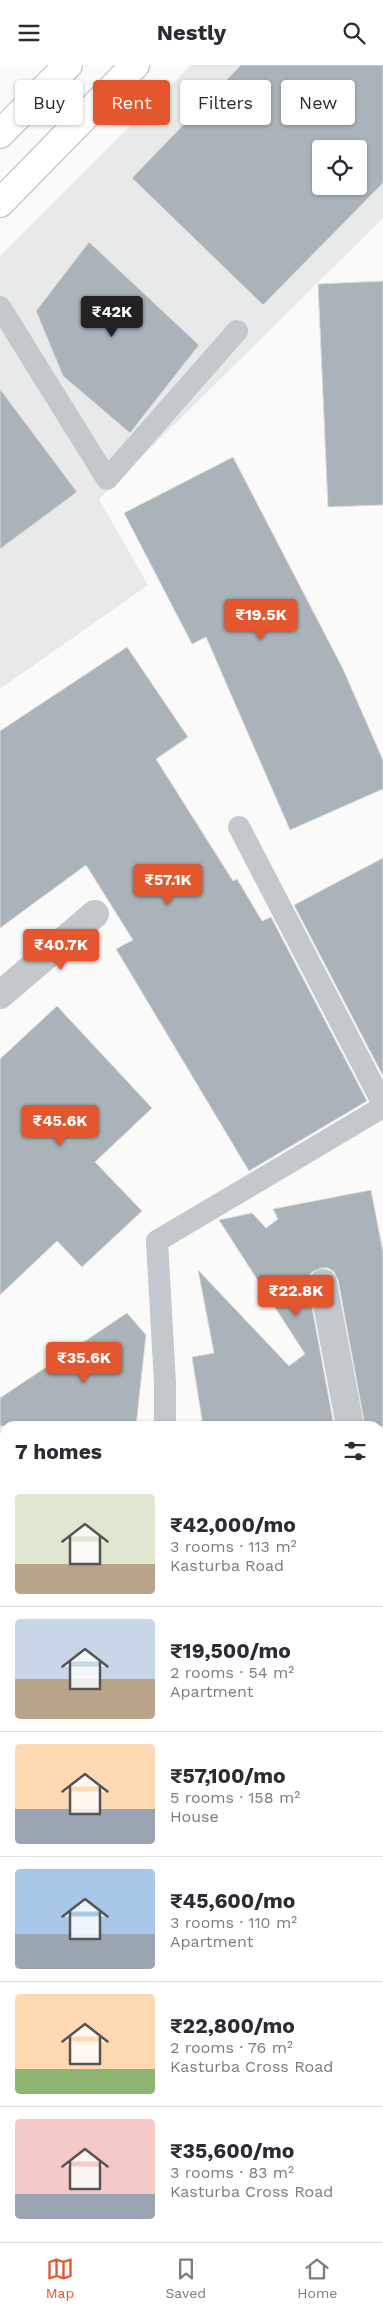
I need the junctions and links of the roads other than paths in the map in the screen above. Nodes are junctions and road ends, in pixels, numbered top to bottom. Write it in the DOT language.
graph roads {
  1 [pos="68,65"];
  2 [pos="135,65"];
  3 [pos="0,134"];
  4 [pos="0,203"];
  5 [pos="0,307"];
  6 [pos="237,331"];
  7 [pos="239,827"];
  8 [pos="95,914"];
  9 [pos="0,995"];
  10 [pos="383,1106"];
  11 [pos="323,1283"];
  12 [pos="165,1421"];
  13 [pos="349,1421"];
  1 -- 3 [label="main road"];
  2 -- 4 [label="main road"];
  5 -- 6 [label="lane"];
  7 -- 10 [label="lane"];
  8 -- 9 [label="street"];
  10 -- 12 [label="lane"];
  11 -- 13 [label="street"];
}
